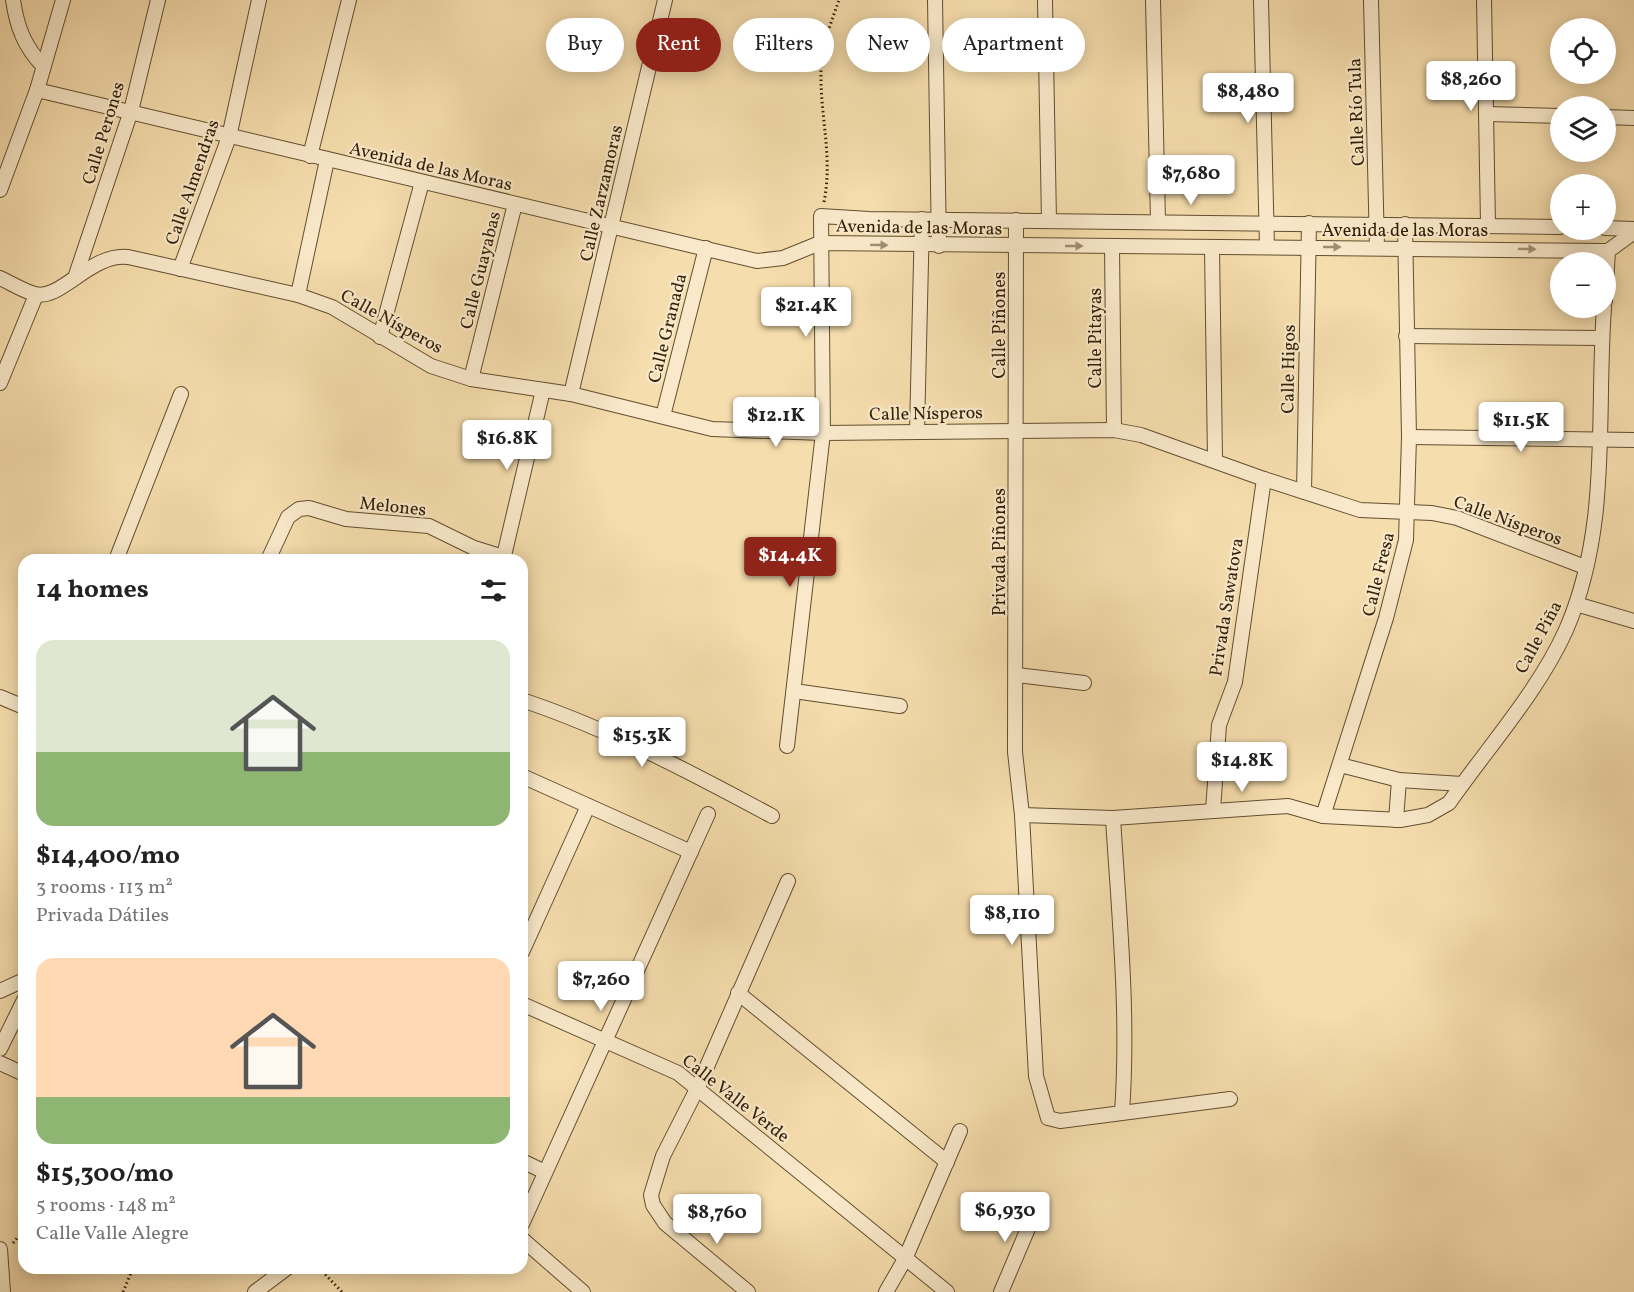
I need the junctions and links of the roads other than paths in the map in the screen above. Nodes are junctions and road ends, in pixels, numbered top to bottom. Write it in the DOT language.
graph roads {
  1 [pos="13,0"];
  2 [pos="63,0"];
  3 [pos="158,0"];
  4 [pos="259,0"];
  5 [pos="349,0"];
  6 [pos="665,0"];
  7 [pos="936,0"];
  8 [pos="1045,0"];
  9 [pos="1153,0"];
  10 [pos="1261,0"];
  11 [pos="1371,0"];
  12 [pos="1484,0"];
  13 [pos="43,66"];
  14 [pos="37,90"];
  15 [pos="131,111"];
  16 [pos="1487,114"];
  17 [pos="1550,116"];
  18 [pos="1616,117"];
  19 [pos="1634,118"];
  20 [pos="229,137"];
  21 [pos="310,156"];
  22 [pos="327,160"];
  23 [pos="422,182"];
  24 [pos="0,190"];
  25 [pos="515,204"];
  26 [pos="922,219"];
  27 [pos="940,219"];
  28 [pos="1016,220"];
  29 [pos="1049,220"];
  30 [pos="1158,222"];
  31 [pos="1267,222"];
  32 [pos="1309,223"];
  33 [pos="1377,224"];
  34 [pos="1405,224"];
  35 [pos="1488,224"];
  36 [pos="611,226"];
  37 [pos="1550,227"];
  38 [pos="1616,229"];
  39 [pos="1634,231"];
  40 [pos="820,243"];
  41 [pos="922,246"];
  42 [pos="939,246"];
  43 [pos="1018,246"];
  44 [pos="1112,247"];
  45 [pos="1212,247"];
  46 [pos="1267,247"];
  47 [pos="1308,247"];
  48 [pos="1377,247"];
  49 [pos="1404,247"];
  50 [pos="706,249"];
  51 [pos="1608,250"];
  52 [pos="180,269"];
  53 [pos="76,275"];
  54 [pos="0,278"];
  55 [pos="36,295"];
  56 [pos="298,295"];
  57 [pos="1603,318"];
  58 [pos="1406,336"];
  59 [pos="380,337"];
  60 [pos="1602,338"];
  61 [pos="471,379"];
  62 [pos="0,383"];
  63 [pos="543,390"];
  64 [pos="181,394"];
  65 [pos="571,394"];
  66 [pos="663,416"];
  67 [pos="1017,430"];
  68 [pos="1114,430"];
  69 [pos="917,431"];
  70 [pos="823,433"];
  71 [pos="1409,437"];
  72 [pos="1602,438"];
  73 [pos="1634,440"];
  74 [pos="1215,459"];
  75 [pos="1264,479"];
  76 [pos="1304,492"];
  77 [pos="1408,512"];
  78 [pos="118,554"];
  79 [pos="270,554"];
  80 [pos="491,554"];
  81 [pos="504,554"];
  82 [pos="1585,567"];
  83 [pos="1576,604"];
  84 [pos="1634,621"];
  85 [pos="1017,675"];
  86 [pos="1084,683"];
  87 [pos="794,691"];
  88 [pos="0,697"];
  89 [pos="528,702"];
  90 [pos="18,704"];
  91 [pos="900,706"];
  92 [pos="787,746"];
  93 [pos="1340,765"];
  94 [pos="528,779"];
  95 [pos="1399,780"];
  96 [pos="1462,784"];
  97 [pos="588,806"];
  98 [pos="1213,811"];
  99 [pos="708,813"];
  100 [pos="1022,815"];
  101 [pos="772,816"];
  102 [pos="1323,816"];
  103 [pos="1113,818"];
  104 [pos="1396,820"];
  105 [pos="691,852"];
  106 [pos="788,881"];
  107 [pos="528,939"];
  108 [pos="18,983"];
  109 [pos="0,991"];
  110 [pos="738,993"];
  111 [pos="528,1007"];
  112 [pos="18,1012"];
  113 [pos="605,1041"];
  114 [pos="0,1049"];
  115 [pos="0,1063"];
  116 [pos="18,1071"];
  117 [pos="698,1087"];
  118 [pos="1230,1099"];
  119 [pos="1122,1112"];
  120 [pos="960,1131"];
  121 [pos="947,1162"];
  122 [pos="528,1164"];
  123 [pos="546,1172"];
  124 [pos="1038,1205"];
  125 [pos="528,1211"];
  126 [pos="528,1244"];
  127 [pos="1,1252"];
  128 [pos="905,1259"];
  129 [pos="278,1274"];
  130 [pos="3,1292"];
  131 [pos="255,1292"];
  132 [pos="583,1292"];
  133 [pos="748,1292"];
  134 [pos="886,1292"];
  135 [pos="947,1292"];
  136 [pos="1001,1292"];
  1 -- 13 [label="street"];
  2 -- 13 [label="street"];
  3 -- 15 [label="street, Calle Perones"];
  4 -- 20 [label="street, Calle Almendras"];
  5 -- 21 [label="street"];
  6 -- 36 [label="street, Calle Zarzamoras"];
  7 -- 27 [label="street"];
  8 -- 29 [label="street"];
  9 -- 30 [label="street"];
  10 -- 31 [label="street"];
  11 -- 33 [label="street, Calle Río Tula"];
  12 -- 16 [label="street"];
  13 -- 14 [label="street"];
  14 -- 15 [label="street, Avenida de las Moras"];
  14 -- 24 [label="street"];
  15 -- 20 [label="street, Avenida de las Moras"];
  15 -- 53 [label="street, Calle Perones"];
  16 -- 17 [label="street"];
  16 -- 35 [label="street"];
  18 -- 19 [label="street"];
  20 -- 21 [label="street, Avenida de las Moras"];
  20 -- 52 [label="street, Calle Almendras"];
  21 -- 22 [label="street, Avenida de las Moras"];
  22 -- 23 [label="street, Avenida de las Moras"];
  22 -- 56 [label="street"];
  23 -- 25 [label="street, Avenida de las Moras"];
  23 -- 59 [label="street"];
  25 -- 36 [label="street, Avenida de las Moras"];
  25 -- 61 [label="street, Calle Guayabas"];
  26 -- 27 [label="street, Avenida de las Moras"];
  26 -- 40 [label="street, Avenida de las Moras"];
  26 -- 41 [label="street"];
  27 -- 28 [label="street, Avenida de las Moras"];
  27 -- 42 [label="street"];
  28 -- 29 [label="street, Avenida de las Moras"];
  28 -- 43 [label="street, Calle Piñones"];
  29 -- 30 [label="street, Avenida de las Moras"];
  30 -- 31 [label="street, Avenida de las Moras"];
  31 -- 32 [label="street, Avenida de las Moras"];
  31 -- 46 [label="street"];
  32 -- 33 [label="street, Avenida de las Moras"];
  32 -- 47 [label="street, Calle Higos"];
  33 -- 34 [label="street, Avenida de las Moras"];
  33 -- 48 [label="street, Calle Río Tula"];
  34 -- 35 [label="street, Avenida de las Moras"];
  34 -- 49 [label="street, Calle Fresa"];
  35 -- 37 [label="street, Avenida de las Moras"];
  36 -- 50 [label="street, Avenida de las Moras"];
  36 -- 65 [label="street, Calle Zarzamoras"];
  38 -- 39 [label="street"];
  39 -- 51 [label="street"];
  40 -- 41 [label="street, Avenida de las Moras, one-way"];
  40 -- 50 [label="street, Avenida de las Moras"];
  40 -- 70 [label="street"];
  41 -- 42 [label="street, Avenida de las Moras"];
  41 -- 69 [label="street"];
  42 -- 43 [label="street, Avenida de las Moras"];
  43 -- 44 [label="street, Avenida de las Moras, one-way"];
  43 -- 67 [label="street, Calle Piñones"];
  44 -- 45 [label="street, Avenida de las Moras"];
  44 -- 68 [label="street, Calle Pitayas"];
  45 -- 46 [label="street, Avenida de las Moras"];
  45 -- 74 [label="street"];
  46 -- 47 [label="street, Avenida de las Moras"];
  47 -- 48 [label="street, Avenida de las Moras, one-way"];
  47 -- 76 [label="street, Calle Higos"];
  48 -- 49 [label="street, Avenida de las Moras"];
  49 -- 51 [label="street, Avenida de las Moras, one-way"];
  49 -- 58 [label="street, Calle Fresa"];
  50 -- 66 [label="street, Calle Granada"];
  52 -- 53 [label="street, Calle Nísperos"];
  52 -- 56 [label="street, Calle Nísperos"];
  53 -- 55 [label="street, Calle Nísperos"];
  54 -- 55 [label="street"];
  55 -- 62 [label="street"];
  56 -- 59 [label="street, Calle Nísperos"];
  57 -- 60 [label="street, Calle Piña"];
  58 -- 60 [label="street"];
  58 -- 71 [label="street, Calle Fresa"];
  59 -- 61 [label="street, Calle Nísperos"];
  60 -- 72 [label="street, Calle Piña"];
  61 -- 63 [label="street, Calle Nísperos"];
  63 -- 65 [label="street, Calle Nísperos"];
  63 -- 81 [label="street"];
  64 -- 78 [label="street"];
  65 -- 66 [label="street, Calle Nísperos"];
  66 -- 70 [label="street, Calle Nísperos"];
  67 -- 68 [label="street, Calle Nísperos"];
  67 -- 69 [label="street, Calle Nísperos"];
  67 -- 85 [label="street, Privada Piñones"];
  68 -- 74 [label="street, Calle Nísperos"];
  69 -- 70 [label="street, Calle Nísperos"];
  70 -- 87 [label="street"];
  71 -- 72 [label="street"];
  71 -- 77 [label="street, Calle Fresa"];
  72 -- 73 [label="street"];
  72 -- 82 [label="street, Calle Piña"];
  74 -- 75 [label="street, Calle Nísperos"];
  75 -- 76 [label="street, Calle Nísperos"];
  75 -- 98 [label="street, Privada Sawatova"];
  76 -- 77 [label="street, Calle Nísperos"];
  77 -- 82 [label="street, Calle Nísperos"];
  77 -- 93 [label="street, Calle Fresa"];
  79 -- 80 [label="street, Melones"];
  82 -- 83 [label="street, Calle Piña"];
  83 -- 84 [label="street"];
  83 -- 96 [label="street, Calle Piña"];
  85 -- 86 [label="street"];
  85 -- 100 [label="street, Privada Piñones"];
  87 -- 91 [label="street"];
  87 -- 92 [label="street"];
  88 -- 90 [label="street"];
  89 -- 101 [label="street"];
  93 -- 95 [label="street"];
  93 -- 102 [label="street, Calle Fresa"];
  94 -- 97 [label="street"];
  95 -- 96 [label="street"];
  95 -- 104 [label="street"];
  96 -- 104 [label="street, Calle Piña"];
  97 -- 105 [label="street"];
  97 -- 107 [label="street"];
  98 -- 102 [label="street, Calle Piña"];
  98 -- 103 [label="street, Calle Piña"];
  99 -- 105 [label="street"];
  100 -- 103 [label="street, Calle Piña"];
  100 -- 119 [label="street, Privada Piñones"];
  102 -- 104 [label="street, Calle Piña"];
  103 -- 119 [label="street"];
  105 -- 113 [label="street"];
  106 -- 110 [label="street"];
  108 -- 109 [label="street"];
  110 -- 117 [label="street"];
  110 -- 121 [label="street"];
  111 -- 113 [label="street, Calle Valle Verde"];
  112 -- 114 [label="street"];
  113 -- 117 [label="street, Calle Valle Verde"];
  113 -- 123 [label="street"];
  115 -- 116 [label="street"];
  117 -- 128 [label="street, Calle Valle Verde"];
  117 -- 133 [label="street"];
  118 -- 119 [label="street"];
  120 -- 121 [label="street"];
  121 -- 128 [label="street"];
  122 -- 123 [label="street"];
  123 -- 125 [label="street"];
  124 -- 136 [label="street"];
  126 -- 132 [label="street"];
  127 -- 130 [label="street"];
  128 -- 134 [label="street"];
  128 -- 135 [label="street, Calle Valle Verde"];
  129 -- 131 [label="street"];
}
